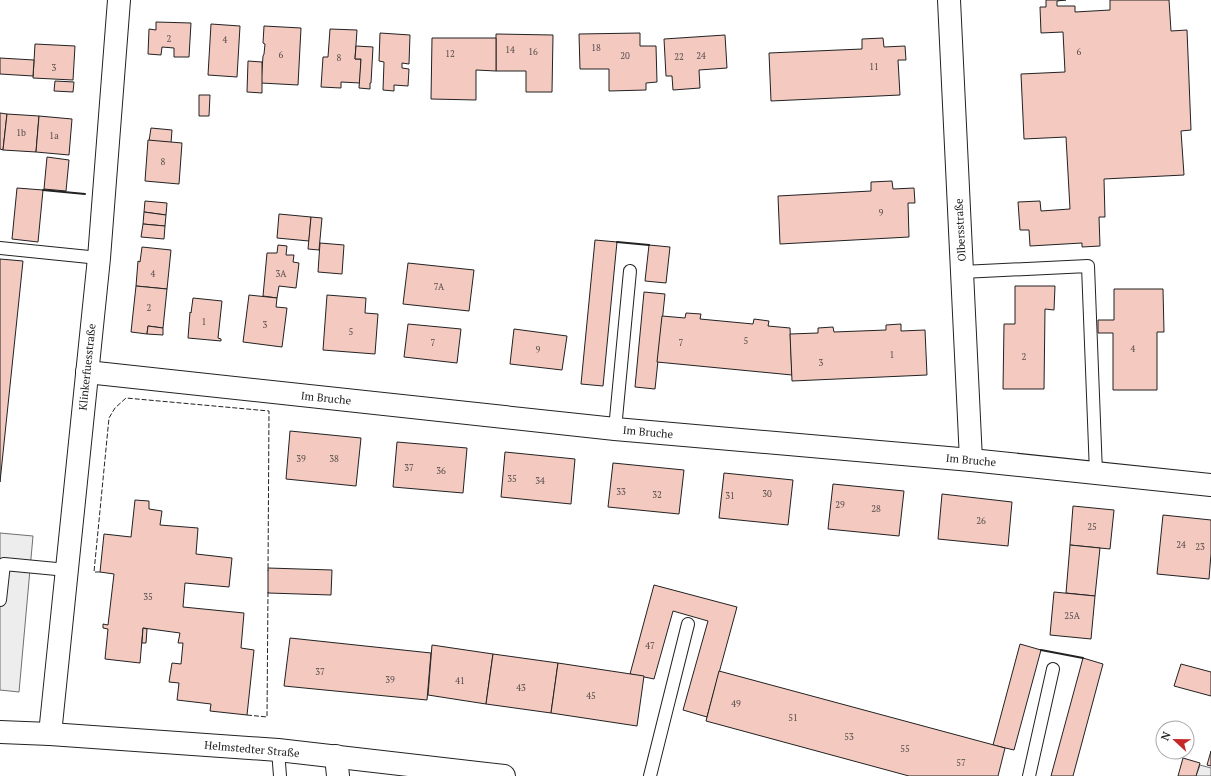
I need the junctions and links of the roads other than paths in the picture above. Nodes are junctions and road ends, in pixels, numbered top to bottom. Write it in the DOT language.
graph roads {
  1 [pos="119,0"];
  2 [pos="949,0"];
  3 [pos="0,248"];
  4 [pos="99,258"];
  5 [pos="630,271"];
  6 [pos="962,272"];
  7 [pos="87,372"];
  8 [pos="615,429"];
  9 [pos="971,460"];
  10 [pos="1096,473"];
  11 [pos="1211,485"];
  12 [pos="67,570"];
  13 [pos="0,600"];
  14 [pos="688,624"];
  15 [pos="1054,669"];
  16 [pos="0,732"];
  17 [pos="50,734"];
  18 [pos="278,750"];
  19 [pos="337,766"];
  20 [pos="280,776"];
  21 [pos="504,776"];
  22 [pos="650,776"];
  23 [pos="1029,776"];
  1 -- 4 [label="street, Klinkerfuesstraße"];
  2 -- 6 [label="street, Olbersstraße"];
  3 -- 4 [label="lane"];
  4 -- 7 [label="street, Klinkerfuesstraße"];
  5 -- 8 [label="lane"];
  6 -- 9 [label="street, Olbersstraße"];
  6 -- 10 [label="lane"];
  7 -- 8 [label="street, Im Bruche"];
  7 -- 12 [label="street, Klinkerfuesstraße"];
  8 -- 9 [label="street, Im Bruche"];
  9 -- 10 [label="street, Im Bruche"];
  10 -- 11 [label="street, Im Bruche"];
  12 -- 13 [label="lane"];
  12 -- 17 [label="street, Klinkerfuesstraße"];
  14 -- 22 [label="lane"];
  15 -- 23 [label="lane"];
  16 -- 17 [label="street, Helmstedter Straße"];
  17 -- 18 [label="street, Helmstedter Straße"];
  18 -- 19 [label="street, Helmstedter Straße"];
  18 -- 20 [label="lane"];
  19 -- 21 [label="street, Helmstedter Straße"];
}
